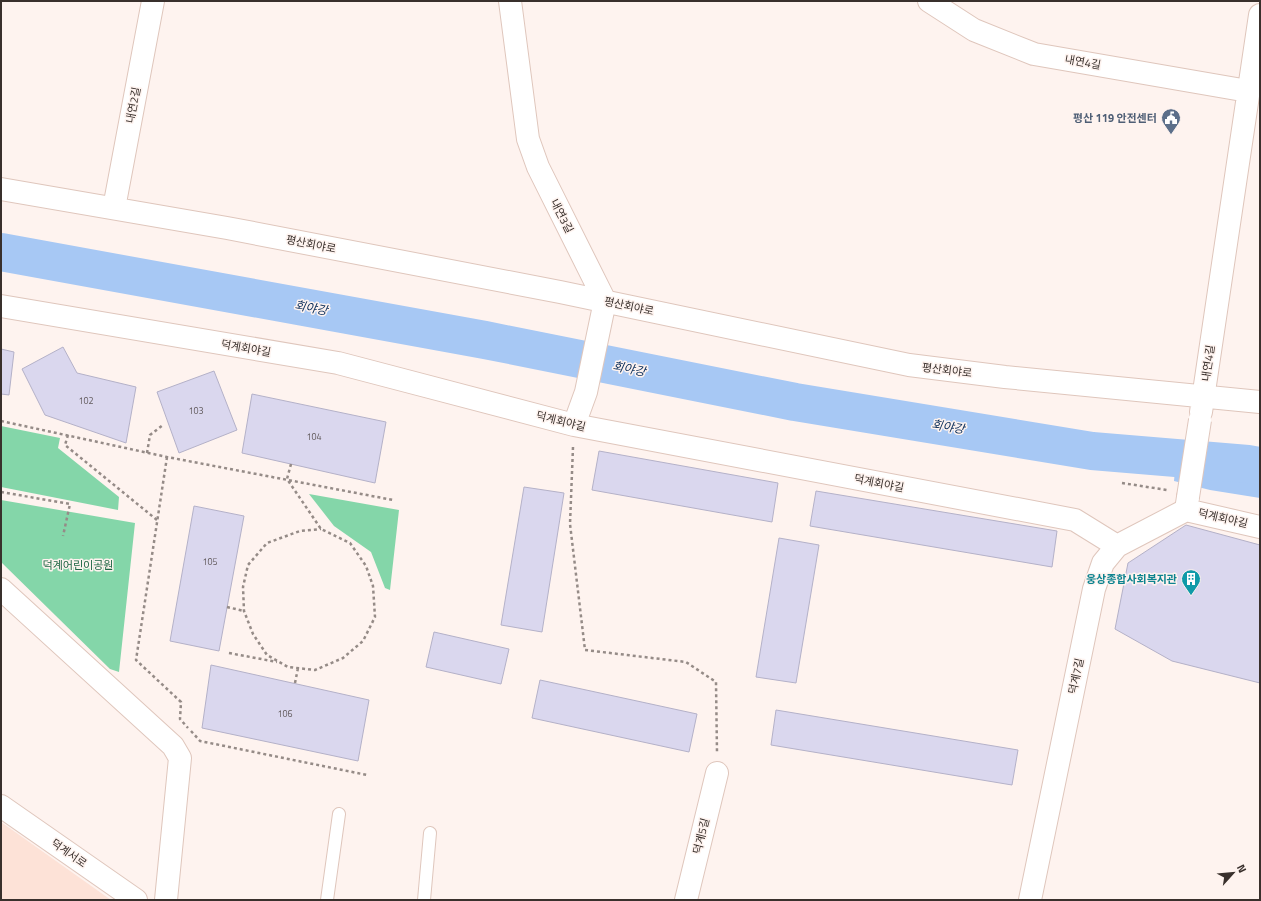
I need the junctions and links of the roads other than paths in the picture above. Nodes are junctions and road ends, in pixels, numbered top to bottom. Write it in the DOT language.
graph roads {
  1 [pos="153,1"];
  2 [pos="510,1"];
  3 [pos="929,1"];
  4 [pos="1260,15"];
  5 [pos="1248,91"];
  6 [pos="1,189"];
  7 [pos="114,208"];
  8 [pos="605,301"];
  9 [pos="1,306"];
  10 [pos="1203,397"];
  11 [pos="1260,402"];
  12 [pos="574,425"];
  13 [pos="1187,504"];
  14 [pos="1260,527"];
  15 [pos="1117,546"];
  16 [pos="1,589"];
  17 [pos="717,773"];
  18 [pos="1,806"];
  19 [pos="339,814"];
  20 [pos="430,833"];
  21 [pos="136,900"];
  22 [pos="166,900"];
  23 [pos="327,900"];
  24 [pos="424,900"];
  25 [pos="686,900"];
  26 [pos="1030,900"];
  1 -- 7 [label="street, 내연2길"];
  2 -- 8 [label="street, 내연3길"];
  3 -- 5 [label="street, 내연4길"];
  4 -- 5 [label="street, 내연4길"];
  5 -- 10 [label="street, 내연4길"];
  6 -- 7 [label="street, 평산회야로"];
  7 -- 8 [label="street, 평산회야로"];
  8 -- 10 [label="street, 평산회야로"];
  8 -- 12 [label="street"];
  9 -- 12 [label="street, 덕계회야길"];
  10 -- 11 [label="street, 평산회야로"];
  10 -- 13 [label="street, bridge"];
  12 -- 15 [label="street, 덕계회야길"];
  13 -- 14 [label="street, 덕계회야길"];
  13 -- 15 [label="street, 덕계7길"];
  15 -- 26 [label="street, 덕계7길"];
  16 -- 22 [label="street"];
  17 -- 25 [label="street, 덕계5길"];
  18 -- 21 [label="street, 덕계서로"];
  19 -- 23 [label="lane"];
  20 -- 24 [label="lane"];
}
